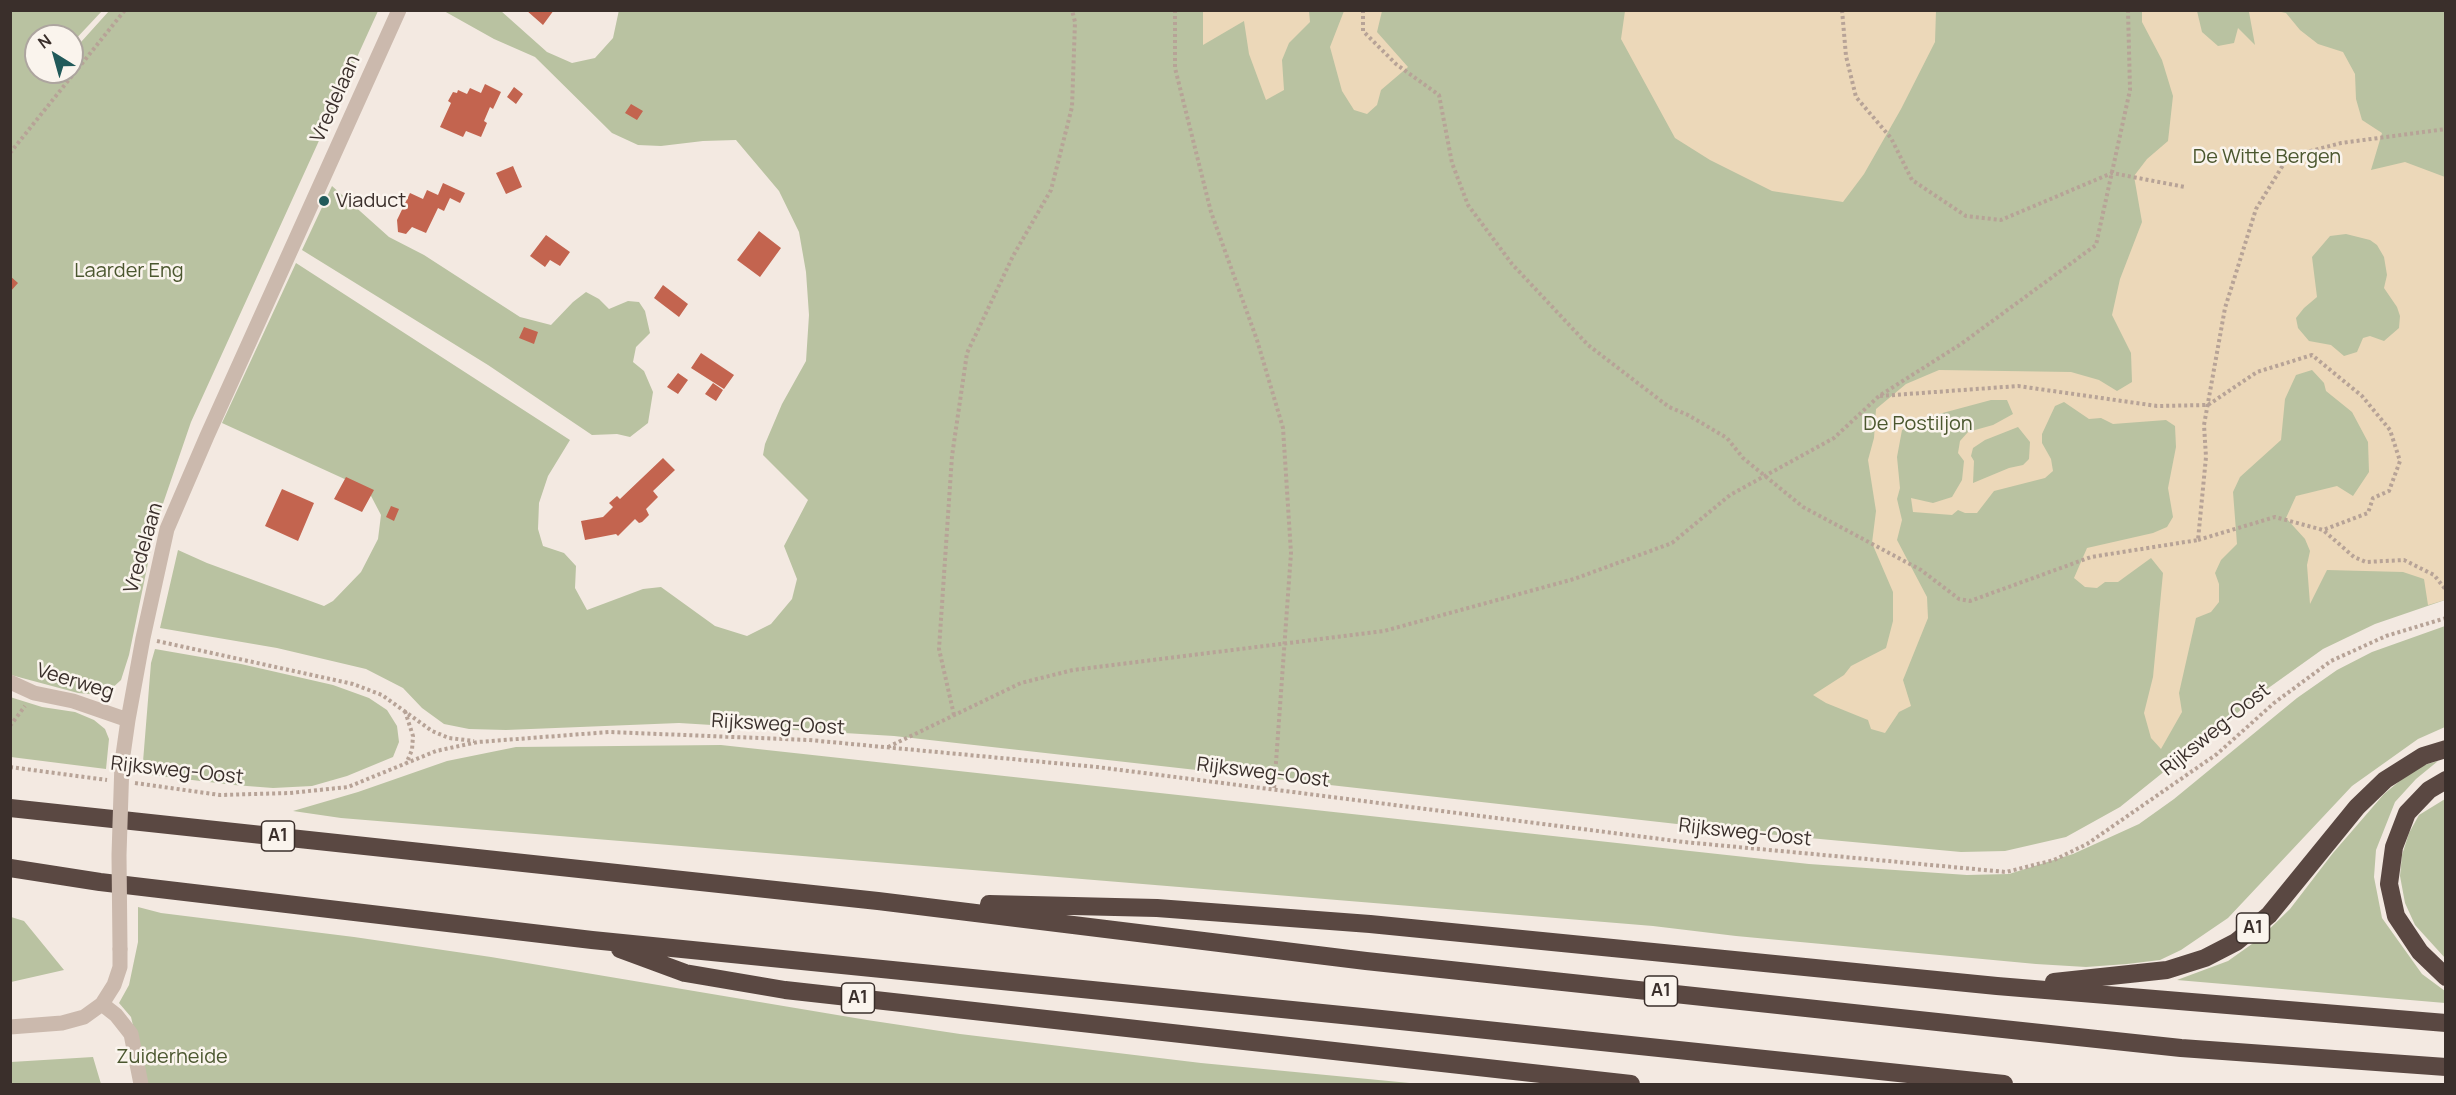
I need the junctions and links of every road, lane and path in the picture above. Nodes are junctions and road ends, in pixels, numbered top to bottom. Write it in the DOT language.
graph roads {
  1 [pos="124,10"];
  2 [pos="399,10"];
  3 [pos="1072,10"];
  4 [pos="1174,10"];
  5 [pos="1363,10"];
  6 [pos="1842,10"];
  7 [pos="2128,10"];
  8 [pos="2445,129"];
  9 [pos="10,153"];
  10 [pos="2112,173"];
  11 [pos="2185,187"];
  12 [pos="1879,396"];
  13 [pos="2208,405"];
  14 [pos="1765,478"];
  15 [pos="2323,530"];
  16 [pos="2199,540"];
  17 [pos="2445,590"];
  18 [pos="2445,618"];
  19 [pos="143,638"];
  20 [pos="1285,644"];
  21 [pos="10,682"];
  22 [pos="34,693"];
  23 [pos="405,711"];
  24 [pos="954,715"];
  25 [pos="128,720"];
  26 [pos="10,726"];
  27 [pos="478,742"];
  28 [pos="887,747"];
  29 [pos="2445,749"];
  30 [pos="405,764"];
  31 [pos="10,767"];
  32 [pos="115,780"];
  33 [pos="2445,780"];
  34 [pos="127,782"];
  35 [pos="1274,790"];
  36 [pos="10,808"];
  37 [pos="10,868"];
  38 [pos="878,900"];
  39 [pos="592,940"];
  40 [pos="2445,977"];
  41 [pos="1997,986"];
  42 [pos="102,1004"];
  43 [pos="2445,1023"];
  44 [pos="10,1027"];
  45 [pos="2445,1068"];
  46 [pos="141,1084"];
  47 [pos="1631,1084"];
  48 [pos="2004,1084"];
  1 -- 9 [label="path"];
  2 -- 19 [label="street, Vredelaan"];
  3 -- 24 [label="path"];
  4 -- 20 [label="path"];
  5 -- 14 [label="path"];
  6 -- 10 [label="path"];
  7 -- 10 [label="path"];
  8 -- 13 [label="path"];
  10 -- 11 [label="path"];
  10 -- 12 [label="path"];
  12 -- 13 [label="path"];
  12 -- 14 [label="path"];
  13 -- 15 [label="path"];
  13 -- 16 [label="path"];
  14 -- 16 [label="path"];
  14 -- 20 [label="path"];
  15 -- 16 [label="path"];
  15 -- 17 [label="path"];
  18 -- 35 [label="path, Rijksweg-Oost"];
  19 -- 23 [label="path"];
  19 -- 25 [label="street, Vredelaan"];
  20 -- 24 [label="path"];
  20 -- 35 [label="path"];
  21 -- 22 [label="street, Veerweg"];
  22 -- 25 [label="street, Veerweg"];
  22 -- 26 [label="path"];
  23 -- 27 [label="path"];
  23 -- 30 [label="path"];
  24 -- 28 [label="path"];
  25 -- 42 [label="street, Vredelaan, bridge"];
  27 -- 28 [label="path, Rijksweg-Oost"];
  27 -- 30 [label="path, Rijksweg-Oost"];
  28 -- 35 [label="path, Rijksweg-Oost"];
  29 -- 41 [label="highway, A1"];
  30 -- 34 [label="path, Rijksweg-Oost"];
  31 -- 32 [label="path, Rijksweg-Oost"];
  33 -- 40 [label="highway"];
  36 -- 38 [label="highway, A1"];
  37 -- 39 [label="highway, A1"];
  38 -- 41 [label="highway, A1"];
  38 -- 45 [label="highway, A1"];
  39 -- 47 [label="highway, A1"];
  39 -- 48 [label="highway, A1"];
  41 -- 43 [label="highway, A1"];
  42 -- 44 [label="street"];
  42 -- 46 [label="street"];
}
